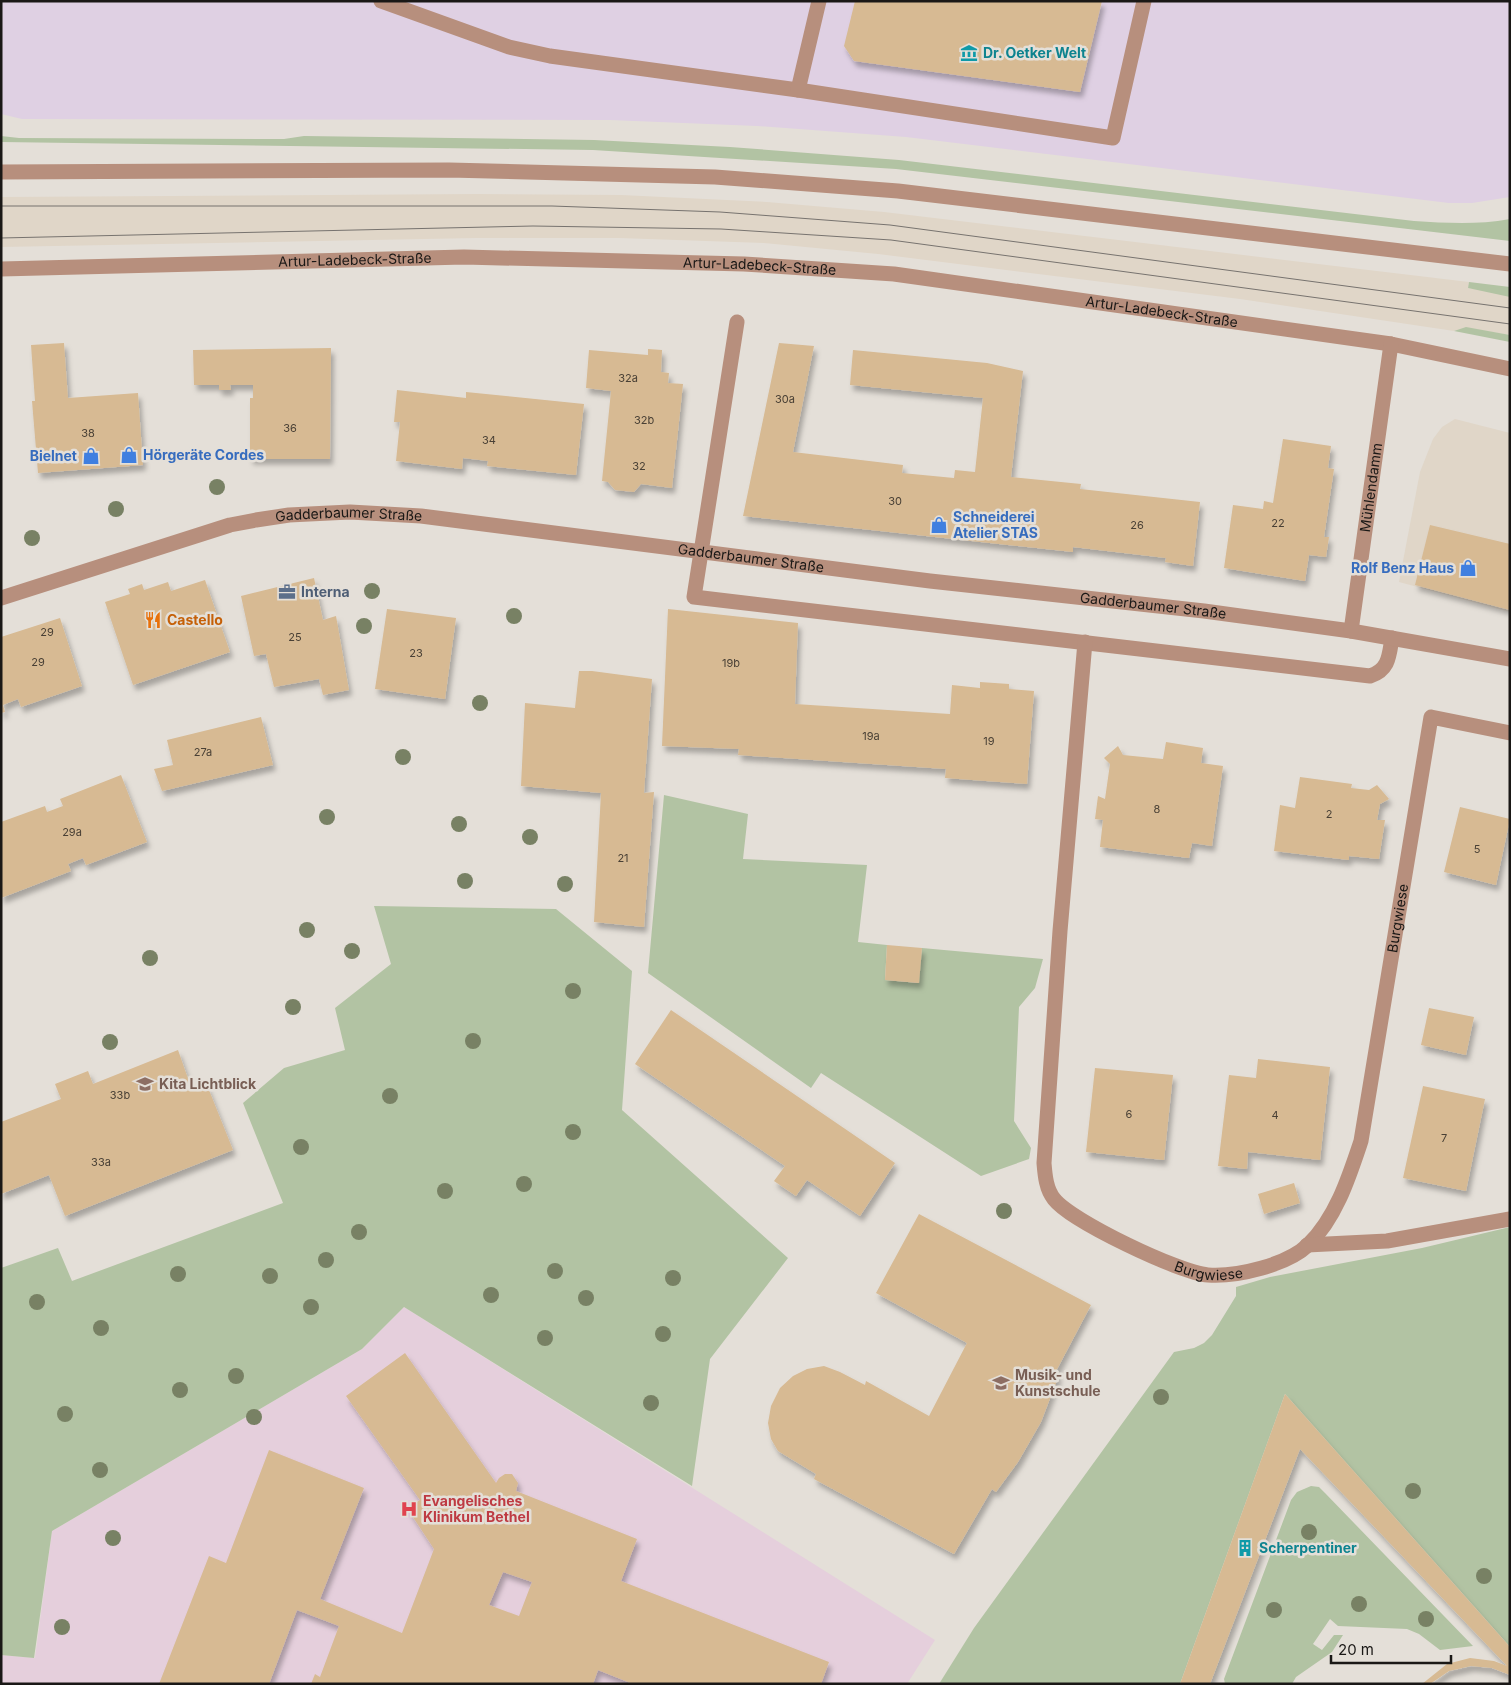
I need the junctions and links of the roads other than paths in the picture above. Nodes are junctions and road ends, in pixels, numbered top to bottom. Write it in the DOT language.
graph roads {
  1 [pos="381,1"];
  2 [pos="819,1"];
  3 [pos="1144,1"];
  4 [pos="798,90"];
  5 [pos="1,172"];
  6 [pos="1510,264"];
  7 [pos="1,269"];
  8 [pos="737,322"];
  9 [pos="1391,344"];
  10 [pos="1510,368"];
  11 [pos="699,552"];
  12 [pos="1,598"];
  13 [pos="1352,631"];
  14 [pos="1392,638"];
  15 [pos="1085,642"];
  16 [pos="1510,659"];
  17 [pos="1510,733"];
  18 [pos="1510,1219"];
  19 [pos="1308,1246"];
  1 -- 4 [label="street"];
  2 -- 4 [label="street"];
  3 -- 4 [label="street"];
  5 -- 6 [label="street"];
  7 -- 9 [label="street, Artur-Ladebeck-Straße"];
  8 -- 11 [label="street"];
  9 -- 10 [label="street, Artur-Ladebeck-Straße"];
  9 -- 13 [label="street, Mühlendamm"];
  11 -- 12 [label="street, Gadderbaumer Straße"];
  11 -- 13 [label="street, Gadderbaumer Straße"];
  11 -- 15 [label="street"];
  13 -- 14 [label="street, Gadderbaumer Straße"];
  14 -- 15 [label="street"];
  14 -- 16 [label="street, Gadderbaumer Straße"];
  15 -- 19 [label="street, Burgwiese"];
  17 -- 19 [label="street, Burgwiese"];
  18 -- 19 [label="street"];
}
